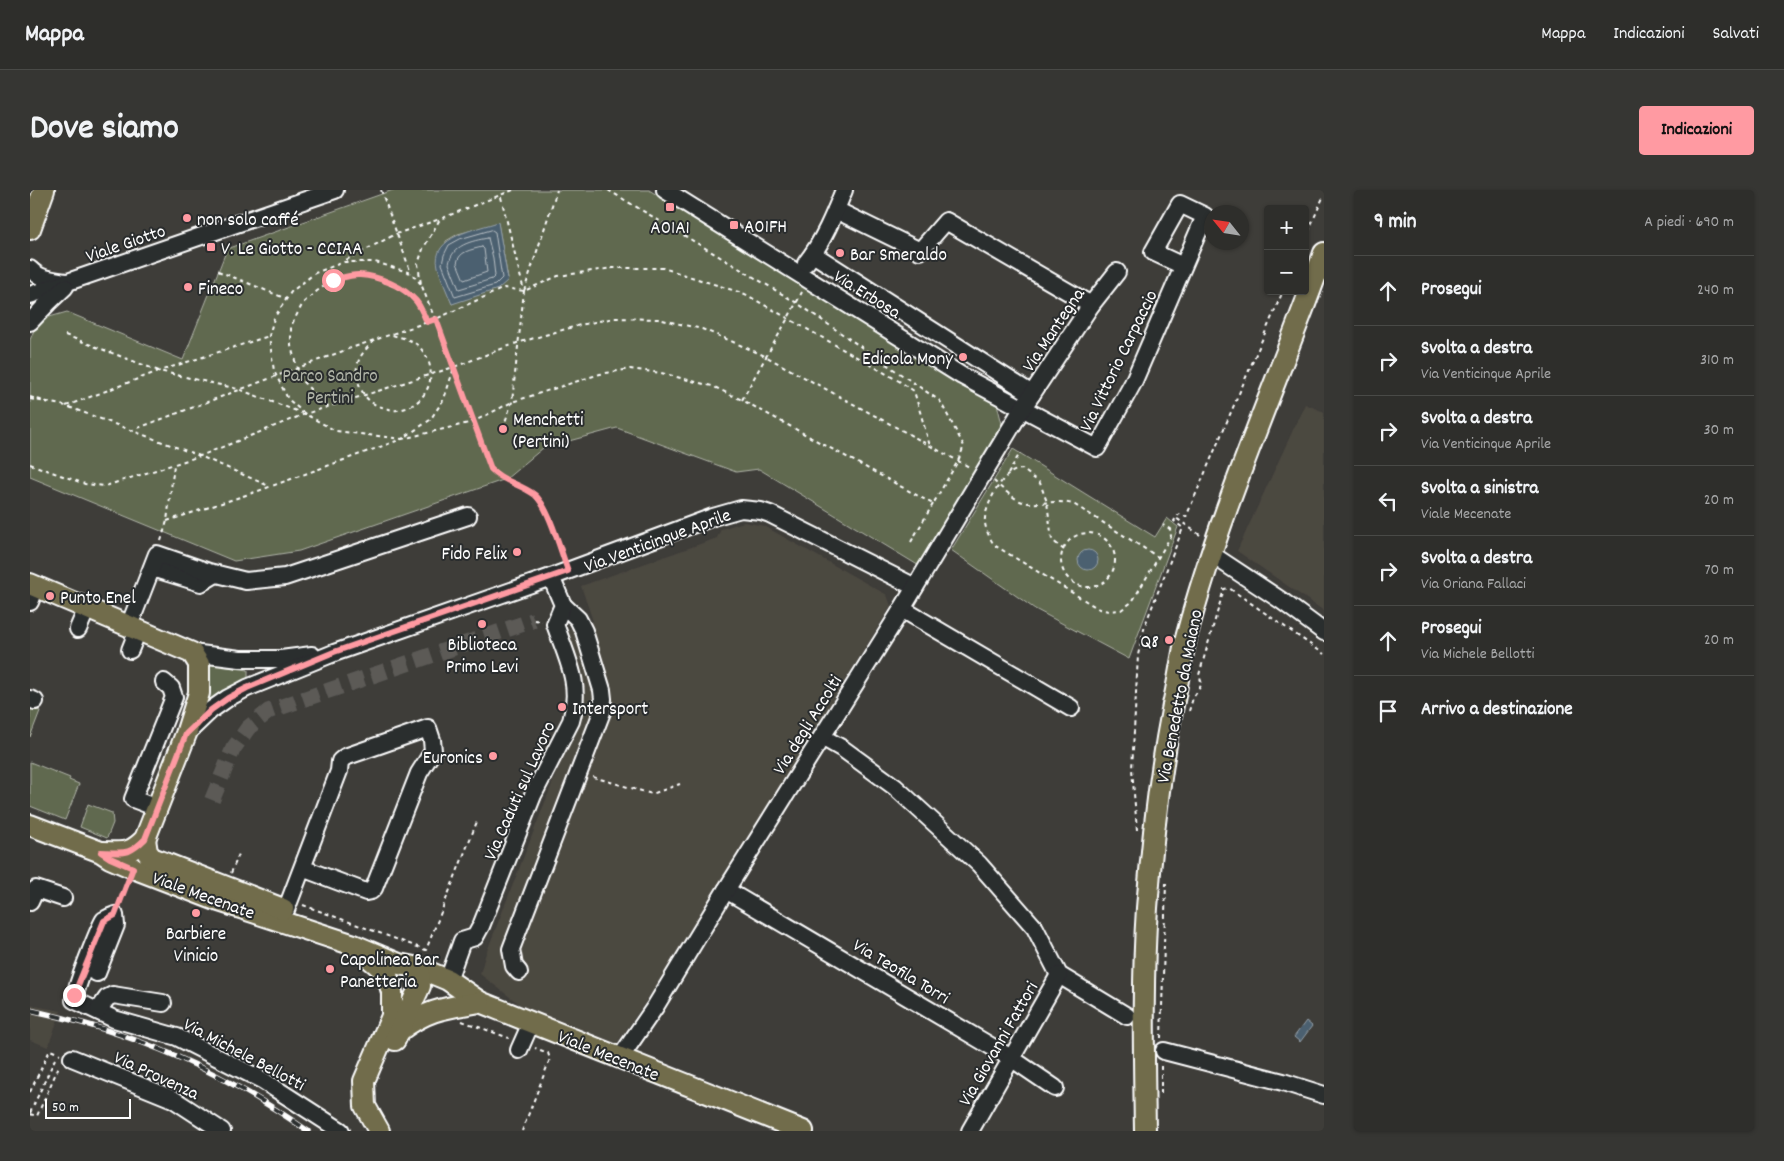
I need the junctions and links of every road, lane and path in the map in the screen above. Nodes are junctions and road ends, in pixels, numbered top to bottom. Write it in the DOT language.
graph roads {
  1 [pos="44,190"];
  2 [pos="335,190"];
  3 [pos="381,190"];
  4 [pos="513,190"];
  5 [pos="557,190"];
  6 [pos="608,190"];
  7 [pos="664,190"];
  8 [pos="673,190"];
  9 [pos="844,190"];
  10 [pos="1324,195"];
  11 [pos="500,196"];
  12 [pos="694,208"];
  13 [pos="836,210"];
  14 [pos="440,219"];
  15 [pos="30,229"];
  16 [pos="1309,230"];
  17 [pos="396,234"];
  18 [pos="1324,253"];
  19 [pos="813,254"];
  20 [pos="344,262"];
  21 [pos="1183,266"];
  22 [pos="30,269"];
  23 [pos="218,270"];
  24 [pos="1117,272"];
  25 [pos="411,273"];
  26 [pos="804,276"];
  27 [pos="70,282"];
  28 [pos="420,284"];
  29 [pos="524,291"];
  30 [pos="30,295"];
  31 [pos="1281,295"];
  32 [pos="286,299"];
  33 [pos="797,303"];
  34 [pos="1091,305"];
  35 [pos="436,319"];
  36 [pos="789,319"];
  37 [pos="30,322"];
  38 [pos="427,322"];
  39 [pos="65,335"];
  40 [pos="390,335"];
  41 [pos="269,336"];
  42 [pos="376,339"];
  43 [pos="517,343"];
  44 [pos="765,356"];
  45 [pos="454,367"];
  46 [pos="296,368"];
  47 [pos="159,371"];
  48 [pos="276,375"];
  49 [pos="238,389"];
  50 [pos="1032,394"];
  51 [pos="363,396"];
  52 [pos="30,399"];
  53 [pos="742,400"];
  54 [pos="512,402"];
  55 [pos="66,406"];
  56 [pos="328,406"];
  57 [pos="1022,409"];
  58 [pos="305,414"];
  59 [pos="473,422"];
  60 [pos="504,424"];
  61 [pos="130,431"];
  62 [pos="402,439"];
  63 [pos="930,446"];
  64 [pos="1020,453"];
  65 [pos="200,456"];
  66 [pos="958,460"];
  67 [pos="30,464"];
  68 [pos="174,465"];
  69 [pos="978,472"];
  70 [pos="1007,476"];
  71 [pos="994,481"];
  72 [pos="269,486"];
  73 [pos="1000,486"];
  74 [pos="1047,502"];
  75 [pos="933,504"];
  76 [pos="468,516"];
  77 [pos="1176,518"];
  78 [pos="167,521"];
  79 [pos="1163,525"];
  80 [pos="164,532"];
  81 [pos="1200,535"];
  82 [pos="910,542"];
  83 [pos="1064,550"];
  84 [pos="1211,554"];
  85 [pos="1158,557"];
  86 [pos="568,571"];
  87 [pos="551,577"];
  88 [pos="915,587"];
  89 [pos="31,588"];
  90 [pos="563,606"];
  91 [pos="86,608"];
  92 [pos="902,609"];
  93 [pos="133,628"];
  94 [pos="78,629"];
  95 [pos="1324,632"];
  96 [pos="130,650"];
  97 [pos="334,652"];
  98 [pos="192,653"];
  99 [pos="1324,654"];
  100 [pos="164,682"];
  101 [pos="1071,708"];
  102 [pos="1188,714"];
  103 [pos="186,734"];
  104 [pos="822,737"];
  105 [pos="578,773"];
  106 [pos="680,784"];
  107 [pos="157,808"];
  108 [pos="478,819"];
  109 [pos="30,824"];
  110 [pos="1137,829"];
  111 [pos="145,839"];
  112 [pos="101,852"];
  113 [pos="239,854"];
  114 [pos="133,868"];
  115 [pos="302,868"];
  116 [pos="229,877"];
  117 [pos="1166,880"];
  118 [pos="726,890"];
  119 [pos="63,898"];
  120 [pos="30,902"];
  121 [pos="286,910"];
  122 [pos="115,915"];
  123 [pos="408,945"];
  124 [pos="354,946"];
  125 [pos="419,968"];
  126 [pos="519,972"];
  127 [pos="1059,976"];
  128 [pos="448,980"];
  129 [pos="480,1002"];
  130 [pos="164,1003"];
  131 [pos="98,1011"];
  132 [pos="1127,1016"];
  133 [pos="531,1023"];
  134 [pos="399,1031"];
  135 [pos="521,1047"];
  136 [pos="1162,1050"];
  137 [pos="55,1058"];
  138 [pos="620,1058"];
  139 [pos="1011,1058"];
  140 [pos="65,1060"];
  141 [pos="368,1070"];
  142 [pos="1055,1088"];
  143 [pos="30,1092"];
  144 [pos="1324,1096"];
  145 [pos="1161,1104"];
  146 [pos="30,1114"];
  147 [pos="222,1131"];
  148 [pos="341,1131"];
  149 [pos="380,1131"];
  150 [pos="388,1131"];
  151 [pos="522,1131"];
  152 [pos="803,1131"];
  153 [pos="970,1131"];
  154 [pos="1145,1131"];
  1 -- 15 [label="main road"];
  2 -- 27 [label="street, Viale Giotto"];
  3 -- 17 [label="path"];
  4 -- 11 [label="path"];
  5 -- 29 [label="path"];
  6 -- 33 [label="path"];
  7 -- 12 [label="street, Via Erbosa"];
  8 -- 12 [label="street, Via Erbosa"];
  9 -- 13 [label="street"];
  10 -- 16 [label="path"];
  11 -- 14 [label="path"];
  11 -- 29 [label="path"];
  12 -- 26 [label="street, Via Erbosa"];
  13 -- 19 [label="street"];
  13 -- 34 [label="street"];
  14 -- 17 [label="path"];
  14 -- 28 [label="path"];
  17 -- 20 [label="path"];
  17 -- 25 [label="path"];
  18 -- 84 [label="main road, Via Benedetto da Maiano"];
  19 -- 26 [label="street"];
  19 -- 50 [label="street"];
  20 -- 25 [label="path"];
  20 -- 32 [label="path"];
  21 -- 57 [label="street, Via Vittorio Carpaccio"];
  22 -- 27 [label="street, Viale Giotto"];
  23 -- 32 [label="path"];
  24 -- 34 [label="street, Via Mantegna"];
  25 -- 28 [label="path"];
  26 -- 33 [label="path"];
  26 -- 57 [label="street, Via Erbosa"];
  27 -- 30 [label="street, Viale Giotto"];
  27 -- 37 [label="street"];
  28 -- 35 [label="path"];
  29 -- 35 [label="path"];
  29 -- 36 [label="path"];
  29 -- 43 [label="path"];
  31 -- 77 [label="path"];
  32 -- 41 [label="path"];
  33 -- 36 [label="path"];
  33 -- 66 [label="path"];
  34 -- 50 [label="street, Via Mantegna"];
  35 -- 38 [label="path"];
  35 -- 45 [label="path"];
  36 -- 44 [label="path"];
  36 -- 63 [label="path"];
  38 -- 40 [label="path"];
  38 -- 46 [label="path"];
  39 -- 47 [label="path"];
  40 -- 42 [label="path"];
  40 -- 51 [label="path"];
  41 -- 47 [label="path"];
  41 -- 48 [label="path"];
  42 -- 46 [label="path"];
  42 -- 51 [label="path"];
  43 -- 44 [label="path"];
  43 -- 45 [label="path"];
  43 -- 54 [label="path"];
  44 -- 53 [label="path"];
  44 -- 63 [label="path"];
  45 -- 51 [label="path"];
  45 -- 59 [label="path"];
  45 -- 62 [label="path"];
  46 -- 48 [label="path"];
  46 -- 56 [label="path"];
  47 -- 49 [label="path"];
  47 -- 55 [label="path"];
  48 -- 49 [label="path"];
  48 -- 58 [label="path"];
  49 -- 58 [label="path"];
  49 -- 61 [label="path"];
  50 -- 57 [label="street, Via Mantegna"];
  51 -- 56 [label="path"];
  52 -- 55 [label="path"];
  52 -- 55 [label="path"];
  53 -- 54 [label="path"];
  53 -- 75 [label="path"];
  54 -- 59 [label="path"];
  54 -- 60 [label="path"];
  55 -- 61 [label="path"];
  56 -- 58 [label="path"];
  57 -- 88 [label="street, Via degli Accolti"];
  58 -- 62 [label="path"];
  58 -- 65 [label="path"];
  59 -- 62 [label="path"];
  59 -- 86 [label="path"];
  61 -- 65 [label="path"];
  62 -- 72 [label="path"];
  63 -- 66 [label="path"];
  64 -- 70 [label="path"];
  65 -- 68 [label="path"];
  65 -- 72 [label="path"];
  66 -- 69 [label="path"];
  66 -- 75 [label="path"];
  67 -- 68 [label="path"];
  68 -- 78 [label="path"];
  70 -- 73 [label="path"];
  70 -- 74 [label="path"];
  71 -- 73 [label="path"];
  72 -- 78 [label="path"];
  73 -- 74 [label="path"];
  73 -- 85 [label="path"];
  74 -- 83 [label="path"];
  74 -- 85 [label="path"];
  75 -- 82 [label="path"];
  76 -- 93 [label="street"];
  77 -- 81 [label="path"];
  77 -- 110 [label="path"];
  78 -- 80 [label="path"];
  79 -- 85 [label="path"];
  83 -- 83 [label="path"];
  84 -- 95 [label="street"];
  84 -- 154 [label="main road, Via Benedetto da Maiano"];
  86 -- 87 [label="street, Via Venticinque Aprile"];
  86 -- 88 [label="street, Via Venticinque Aprile"];
  87 -- 90 [label="street"];
  87 -- 97 [label="street, Via Venticinque Aprile"];
  88 -- 92 [label="street, Via degli Accolti"];
  89 -- 91 [label="main road, Via Venticinque Aprile"];
  90 -- 105 [label="street"];
  90 -- 128 [label="street, Via Caduti sul Lavoro"];
  91 -- 93 [label="main road, Via Venticinque Aprile"];
  91 -- 94 [label="street"];
  92 -- 101 [label="street"];
  92 -- 104 [label="street, Via degli Accolti"];
  93 -- 96 [label="street"];
  93 -- 98 [label="main road, Via Venticinque Aprile"];
  97 -- 98 [label="street, Via Venticinque Aprile"];
  97 -- 103 [label="street, Via Venticinque Aprile"];
  98 -- 103 [label="main road, Via Venticinque Aprile"];
  99 -- 102 [label="path"];
  100 -- 107 [label="street"];
  103 -- 107 [label="main road, Via Venticinque Aprile"];
  104 -- 118 [label="street, Via degli Accolti"];
  104 -- 127 [label="street"];
  105 -- 106 [label="path"];
  105 -- 126 [label="street"];
  107 -- 111 [label="main road, Via Venticinque Aprile"];
  108 -- 123 [label="path"];
  109 -- 112 [label="main road, Viale Mecenate"];
  111 -- 112 [label="main road"];
  111 -- 121 [label="main road, Viale Mecenate"];
  112 -- 114 [label="main road, Viale Mecenate"];
  113 -- 116 [label="path"];
  114 -- 122 [label="path"];
  114 -- 124 [label="main road, Viale Mecenate"];
  115 -- 115 [label="street"];
  115 -- 121 [label="street"];
  117 -- 136 [label="path"];
  118 -- 138 [label="street, Via degli Accolti"];
  118 -- 139 [label="street, Via Teofila Torri"];
  119 -- 120 [label="street"];
  121 -- 125 [label="main road, Viale Mecenate"];
  122 -- 131 [label="street, Via Michele Bellotti"];
  124 -- 125 [label="main road, Viale Mecenate"];
  124 -- 141 [label="main road, Viale Mecenate"];
  125 -- 128 [label="main road, Viale Mecenate"];
  125 -- 134 [label="main road"];
  125 -- 141 [label="main road"];
  127 -- 132 [label="street"];
  127 -- 139 [label="street, Via Giovanni Fattori"];
  128 -- 129 [label="main road, Viale Mecenate"];
  129 -- 133 [label="main road, Viale Mecenate"];
  129 -- 134 [label="main road"];
  130 -- 131 [label="street, Via Michele Bellotti"];
  131 -- 148 [label="street, Via Michele Bellotti"];
  133 -- 135 [label="street"];
  133 -- 138 [label="main road, Viale Mecenate"];
  134 -- 150 [label="main road"];
  135 -- 151 [label="path"];
  136 -- 144 [label="street"];
  136 -- 145 [label="path"];
  137 -- 146 [label="path"];
  138 -- 152 [label="main road, Viale Mecenate"];
  139 -- 142 [label="street, Via Teofila Torri"];
  139 -- 153 [label="street, Via Giovanni Fattori"];
  140 -- 143 [label="path"];
  140 -- 146 [label="path"];
  140 -- 147 [label="street, Via Provenza"];
  141 -- 149 [label="main road, Viale Mecenate"];
}
